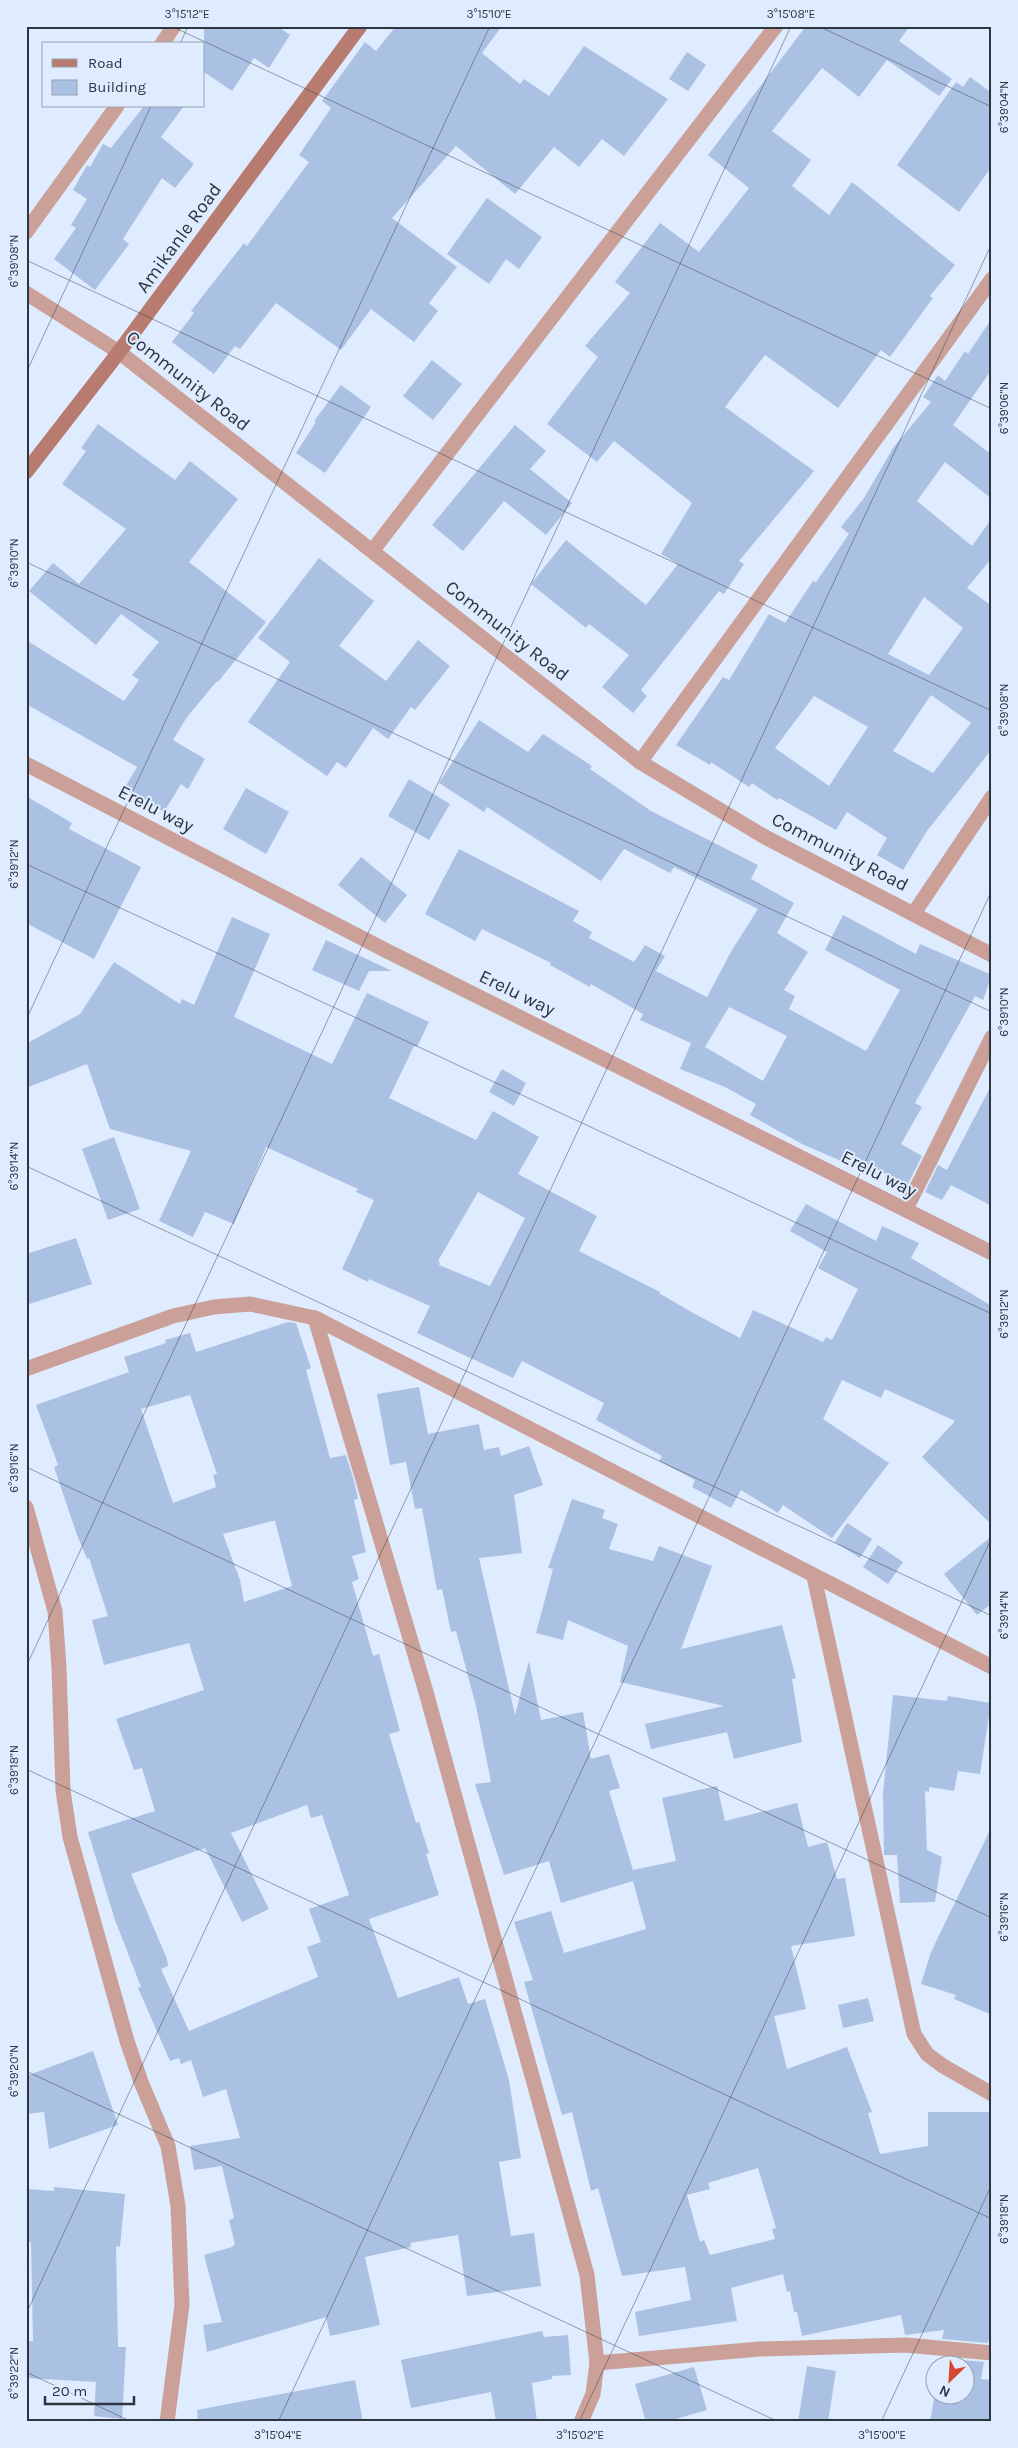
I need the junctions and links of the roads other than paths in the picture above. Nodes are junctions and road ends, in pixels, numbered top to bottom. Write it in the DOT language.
graph roads {
  1 [pos="174,26"];
  2 [pos="360,26"];
  3 [pos="776,26"];
  4 [pos="163,42"];
  5 [pos="116,108"];
  6 [pos="26,232"];
  7 [pos="992,279"];
  8 [pos="26,293"];
  9 [pos="119,352"];
  10 [pos="26,472"];
  11 [pos="373,550"];
  12 [pos="640,762"];
  13 [pos="26,764"];
  14 [pos="992,797"];
  15 [pos="914,912"];
  16 [pos="992,955"];
  17 [pos="992,1037"];
  18 [pos="906,1209"];
  19 [pos="992,1253"];
  20 [pos="315,1318"];
  21 [pos="26,1369"];
  22 [pos="26,1507"];
  23 [pos="814,1577"];
  24 [pos="992,1667"];
  25 [pos="992,2094"];
  26 [pos="992,2353"];
  27 [pos="597,2363"];
  28 [pos="167,2422"];
  29 [pos="581,2422"];
  1 -- 4 [label="street"];
  2 -- 9 [label="street, Amikanle Road"];
  3 -- 11 [label="street"];
  5 -- 6 [label="street"];
  7 -- 12 [label="street"];
  8 -- 9 [label="street, Community Road"];
  9 -- 10 [label="street, Amikanle Road"];
  9 -- 11 [label="street, Community Road"];
  11 -- 12 [label="street, Community Road"];
  12 -- 15 [label="street, Community Road"];
  13 -- 18 [label="street, Erelu way"];
  14 -- 15 [label="street"];
  15 -- 16 [label="street, Community Road"];
  17 -- 18 [label="street"];
  18 -- 19 [label="street, Erelu way"];
  20 -- 21 [label="street"];
  20 -- 23 [label="street"];
  20 -- 27 [label="street"];
  22 -- 28 [label="street"];
  23 -- 24 [label="street"];
  23 -- 25 [label="street"];
  26 -- 27 [label="street"];
  27 -- 29 [label="street"];
}
